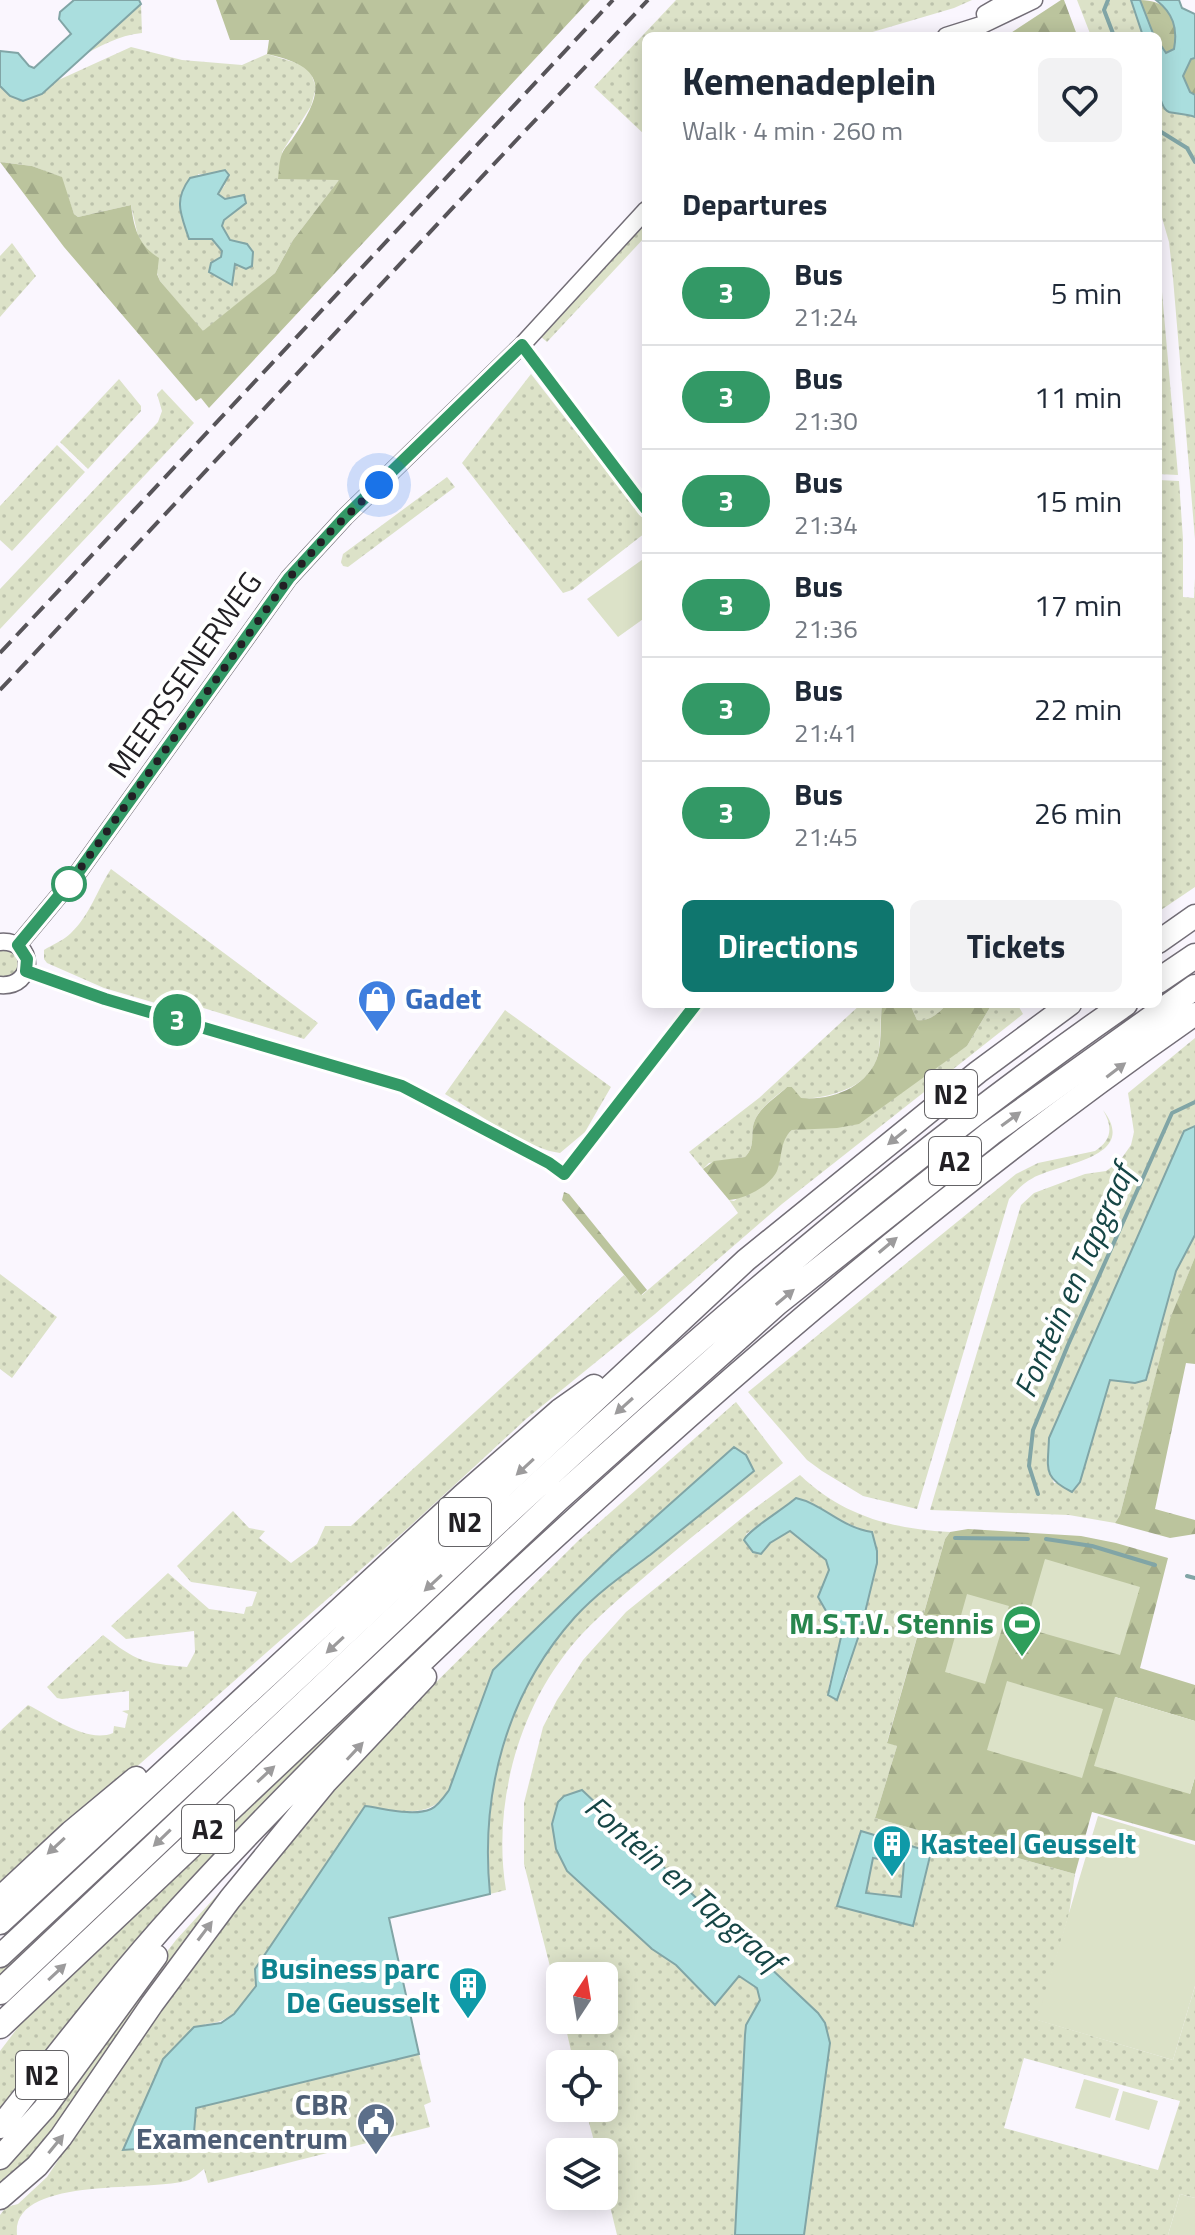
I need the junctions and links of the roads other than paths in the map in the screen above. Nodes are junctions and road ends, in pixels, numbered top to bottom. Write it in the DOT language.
graph roads {
  1 [pos="1009,0"];
  2 [pos="1034,0"];
  3 [pos="956,32"];
  4 [pos="957,32"];
  5 [pos="642,214"];
  6 [pos="1195,916"];
  7 [pos="1162,939"];
  8 [pos="0,942"];
  9 [pos="18,945"];
  10 [pos="1195,956"];
  11 [pos="1162,978"];
  12 [pos="0,985"];
  13 [pos="1195,987"];
  14 [pos="1065,1008"];
  15 [pos="1120,1008"];
  16 [pos="1195,1014"];
  17 [pos="663,1336"];
  18 [pos="734,1358"];
  19 [pos="565,1528"];
  20 [pos="207,1733"];
  21 [pos="241,1845"];
  22 [pos="0,1898"];
  23 [pos="0,1923"];
  24 [pos="0,1956"];
  25 [pos="0,1992"];
  26 [pos="0,2026"];
  27 [pos="0,2127"];
  28 [pos="0,2158"];
  29 [pos="0,2198"];
  1 -- 3 [label="street"];
  2 -- 4 [label="street"];
  5 -- 9 [label="street, MEERSSENERWEG"];
  6 -- 7 [label="highway"];
  8 -- 9 [label="street"];
  9 -- 12 [label="street"];
  10 -- 11 [label="highway"];
  18 -- 13 [label="highway, A2, one-way"];
  14 -- 17 [label="highway, N2, one-way"];
  15 -- 25 [label="highway, A2, one-way"];
  18 -- 16 [label="highway, N2, one-way"];
  17 -- 20 [label="highway, N2"];
  17 -- 24 [label="highway, N2, one-way"];
  18 -- 19 [label="highway, N2"];
  26 -- 18 [label="highway, A2, one-way"];
  19 -- 21 [label="highway, N2"];
  29 -- 19 [label="highway, N2, one-way"];
  20 -- 22 [label="highway, N2, one-way"];
  20 -- 23 [label="highway, N2"];
  21 -- 27 [label="highway, N2"];
  21 -- 28 [label="highway, N2"];
}
